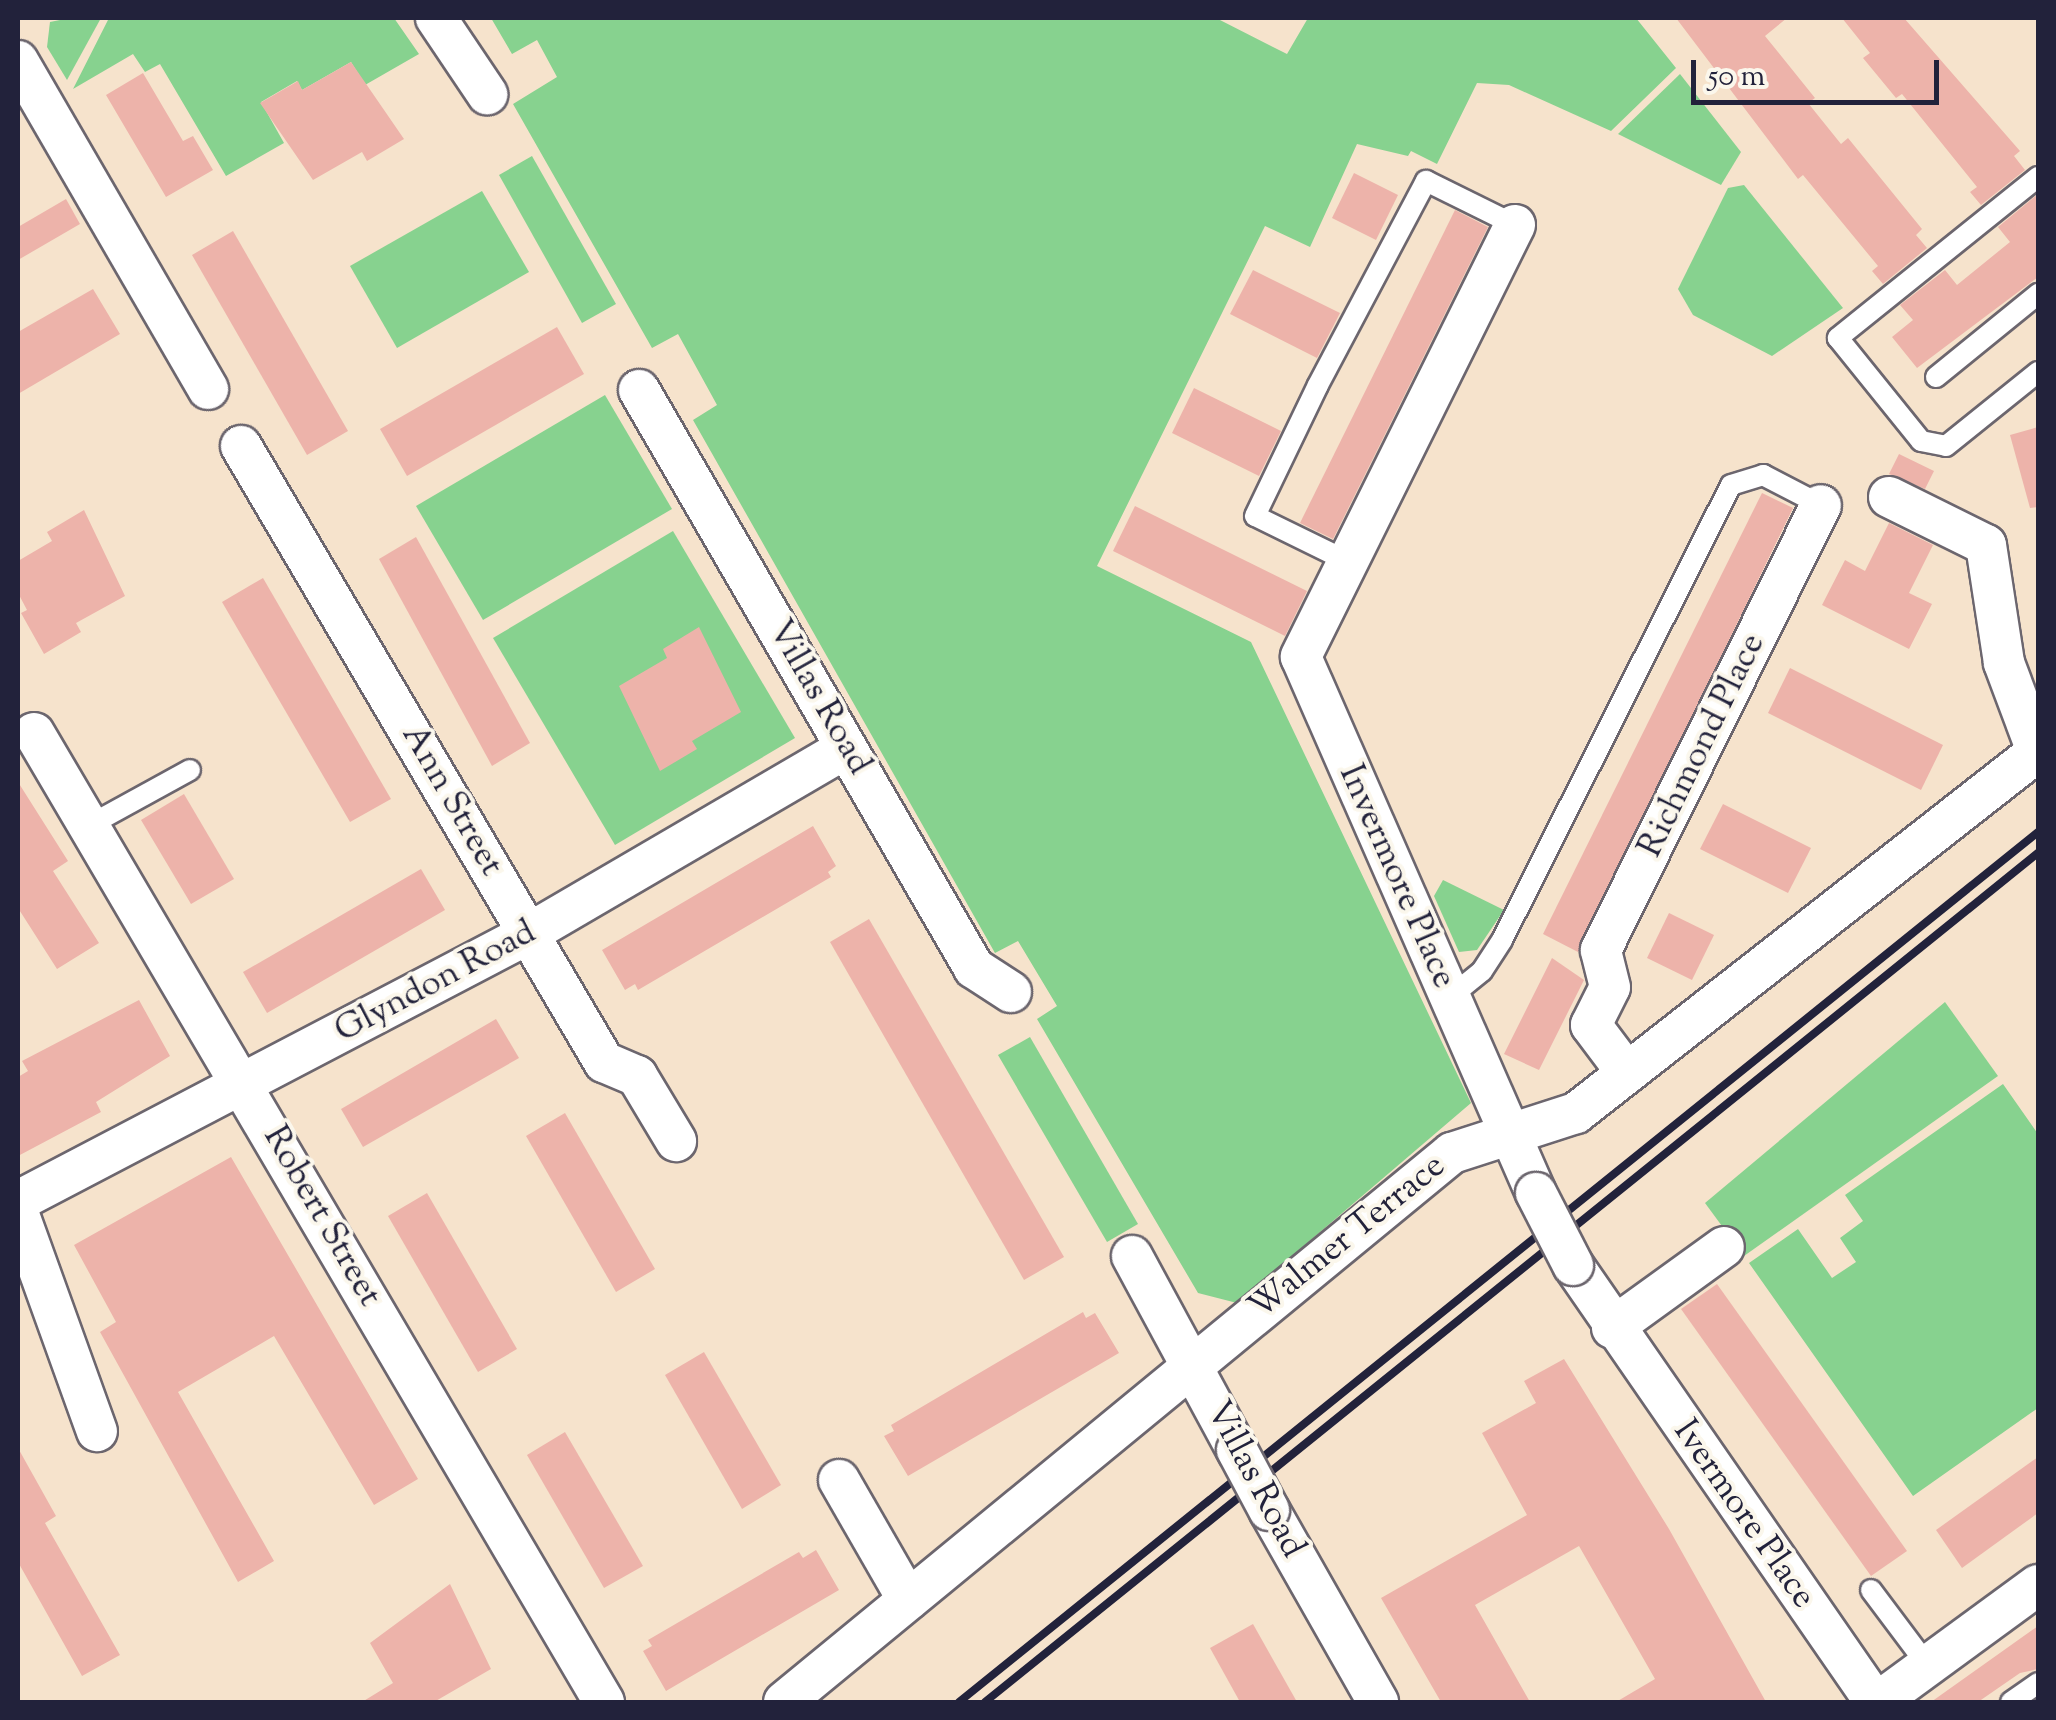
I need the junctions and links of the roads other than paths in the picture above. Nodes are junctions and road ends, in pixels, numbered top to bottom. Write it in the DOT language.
graph roads {
  1 [pos="436,18"];
  2 [pos="18,60"];
  3 [pos="487,94"];
  4 [pos="2038,177"];
  5 [pos="1515,225"];
  6 [pos="2037,299"];
  7 [pos="2038,372"];
  8 [pos="1936,377"];
  9 [pos="208,389"];
  10 [pos="640,390"];
  11 [pos="241,446"];
  12 [pos="1889,496"];
  13 [pos="1821,505"];
  14 [pos="1347,561"];
  15 [pos="34,733"];
  16 [pos="846,748"];
  17 [pos="2038,753"];
  18 [pos="190,770"];
  19 [pos="90,825"];
  20 [pos="528,934"];
  21 [pos="1011,992"];
  22 [pos="1450,997"];
  23 [pos="1627,1073"];
  24 [pos="244,1086"];
  25 [pos="1512,1137"];
  26 [pos="676,1140"];
  27 [pos="1536,1193"];
  28 [pos="18,1202"];
  29 [pos="18,1212"];
  30 [pos="1724,1247"];
  31 [pos="1132,1256"];
  32 [pos="1612,1328"];
  33 [pos="1194,1364"];
  34 [pos="97,1431"];
  35 [pos="840,1480"];
  36 [pos="2038,1585"];
  37 [pos="1871,1590"];
  38 [pos="908,1600"];
  39 [pos="1928,1666"];
  40 [pos="2038,1683"];
  41 [pos="1867,1699"];
  42 [pos="604,1702"];
  43 [pos="784,1702"];
  44 [pos="1378,1702"];
  45 [pos="2011,1702"];
  1 -- 3 [label="street"];
  2 -- 9 [label="street"];
  4 -- 7 [label="lane"];
  5 -- 14 [label="street, Invermore Place"];
  5 -- 14 [label="lane"];
  6 -- 8 [label="lane"];
  10 -- 16 [label="street, Villas Road"];
  11 -- 20 [label="street, Ann Street"];
  12 -- 17 [label="street"];
  13 -- 22 [label="lane, Richmond Place"];
  13 -- 23 [label="street, Richmond Place"];
  14 -- 22 [label="street, Invermore Place"];
  15 -- 19 [label="street, Robert Street"];
  16 -- 20 [label="street, Glyndon Road"];
  16 -- 21 [label="street, Villas Road"];
  17 -- 23 [label="street, Walmer Terrace"];
  18 -- 19 [label="lane"];
  19 -- 24 [label="street, Robert Street"];
  20 -- 24 [label="street, Glyndon Road"];
  20 -- 26 [label="street, Ann Street"];
  22 -- 25 [label="street, Invermore Place"];
  23 -- 25 [label="street, Walmer Terrace"];
  24 -- 28 [label="street, Glyndon Road"];
  24 -- 42 [label="street, Robert Street"];
  25 -- 27 [label="street, Invermore Place"];
  25 -- 33 [label="street, Walmer Terrace"];
  27 -- 32 [label="street, Ivermore Place, bridge"];
  29 -- 34 [label="street"];
  30 -- 32 [label="street"];
  31 -- 33 [label="street, Villas Road"];
  32 -- 41 [label="street, Ivermore Place"];
  33 -- 38 [label="street, Walmer Terrace"];
  33 -- 44 [label="street, Villas Road, bridge"];
  35 -- 38 [label="street"];
  36 -- 39 [label="street, Ivermore Place"];
  37 -- 39 [label="lane"];
  38 -- 43 [label="street, Walmer Terrace"];
  39 -- 41 [label="street, Ivermore Place"];
  40 -- 45 [label="lane"];
}
